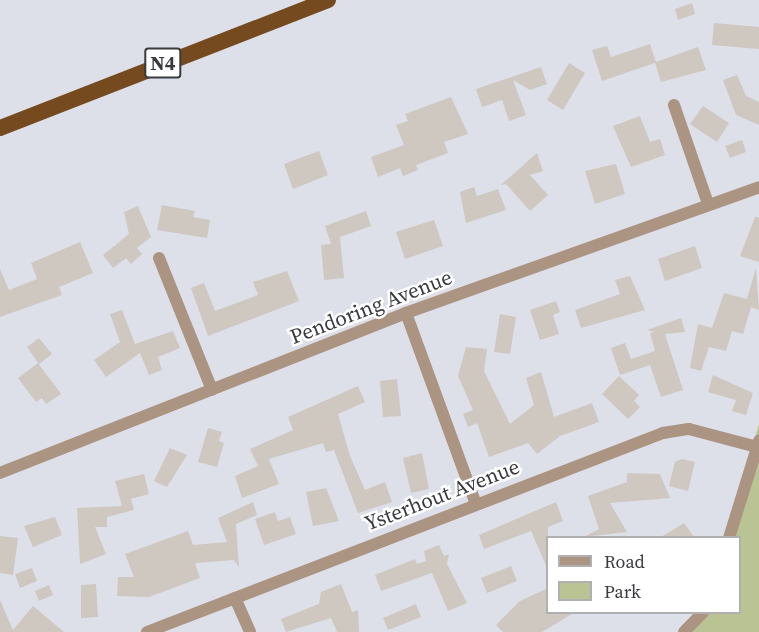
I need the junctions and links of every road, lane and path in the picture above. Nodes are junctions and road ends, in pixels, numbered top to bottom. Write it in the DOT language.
graph roads {
  1 [pos="327,0"];
  2 [pos="674,105"];
  3 [pos="0,128"];
  4 [pos="759,187"];
  5 [pos="708,204"];
  6 [pos="159,258"];
  7 [pos="406,313"];
  8 [pos="212,390"];
  9 [pos="758,443"];
  10 [pos="0,473"];
  11 [pos="475,502"];
  12 [pos="729,536"];
  13 [pos="235,598"];
  14 [pos="701,614"];
  15 [pos="147,632"];
  16 [pos="250,632"];
  17 [pos="684,632"];
  1 -- 3 [label="highway, N4"];
  2 -- 5 [label="street"];
  4 -- 5 [label="street, Pendoring Avenue"];
  5 -- 7 [label="street, Pendoring Avenue"];
  6 -- 8 [label="street"];
  7 -- 8 [label="street, Pendoring Avenue"];
  7 -- 11 [label="street"];
  8 -- 10 [label="street, Pendoring Avenue"];
  9 -- 11 [label="street, Ysterhout Avenue"];
  9 -- 12 [label="street"];
  11 -- 13 [label="street, Ysterhout Avenue"];
  13 -- 15 [label="street, Ysterhout Avenue"];
  13 -- 16 [label="street"];
  14 -- 17 [label="street"];
}
